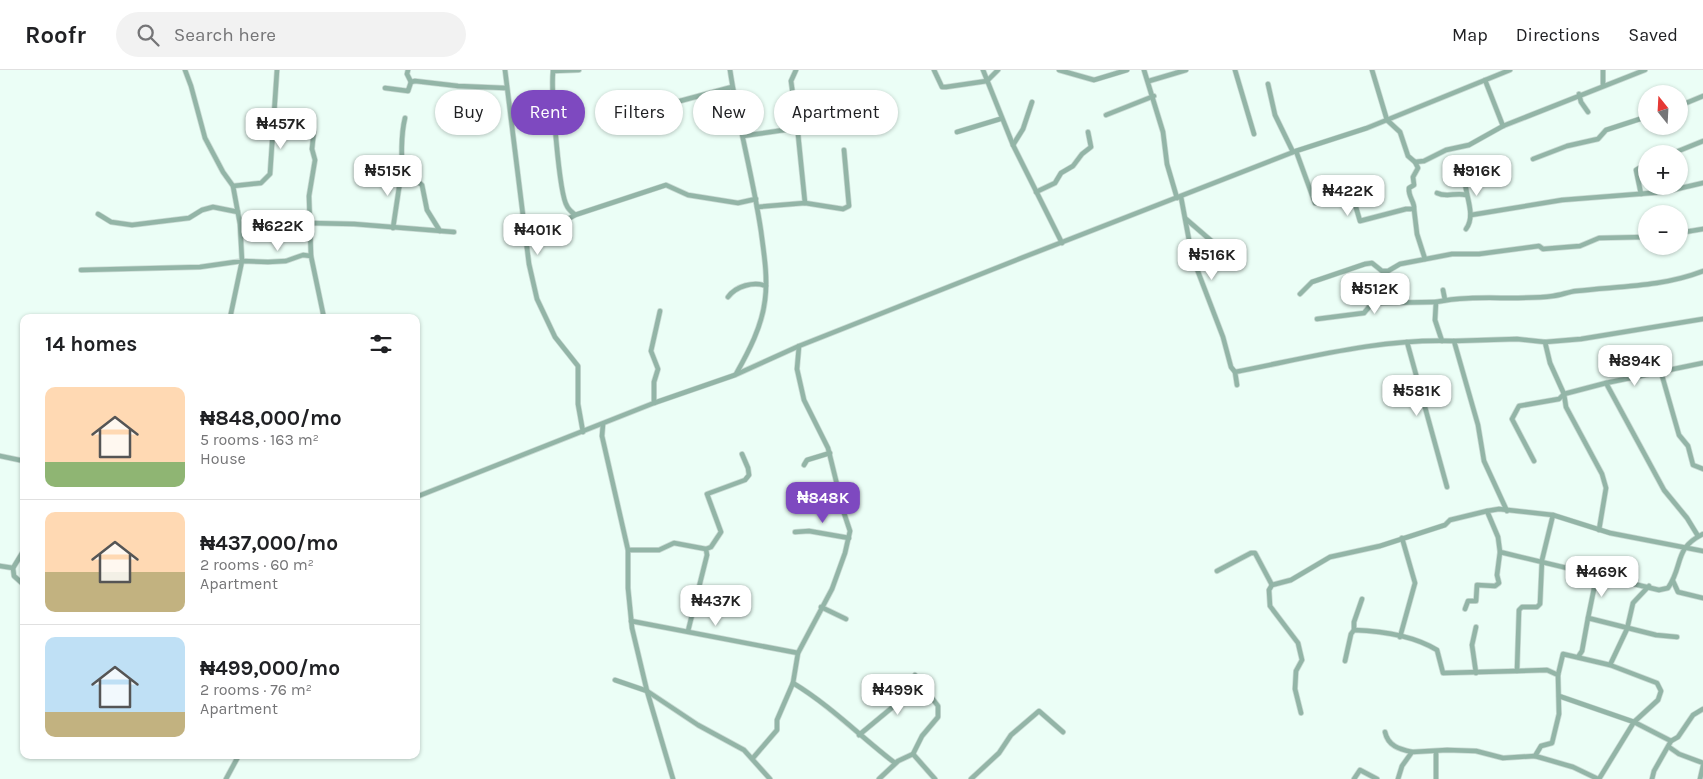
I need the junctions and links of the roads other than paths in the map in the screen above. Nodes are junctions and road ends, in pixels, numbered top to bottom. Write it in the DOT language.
graph roads {
  1 [pos="185,70"];
  2 [pos="277,70"];
  3 [pos="408,70"];
  4 [pos="505,70"];
  5 [pos="579,70"];
  6 [pos="730,70"];
  7 [pos="796,70"];
  8 [pos="934,70"];
  9 [pos="982,70"];
  10 [pos="998,70"];
  11 [pos="1059,70"];
  12 [pos="1126,70"];
  13 [pos="1144,70"];
  14 [pos="1186,70"];
  15 [pos="1235,70"];
  16 [pos="1372,70"];
  17 [pos="1510,70"];
  18 [pos="1603,70"];
  19 [pos="1645,70"];
  20 [pos="553,71"];
  21 [pos="987,80"];
  22 [pos="1486,80"];
  23 [pos="1149,81"];
  24 [pos="411,82"];
  25 [pos="1268,84"];
  26 [pos="1603,85"];
  27 [pos="385,88"];
  28 [pos="505,88"];
  29 [pos="732,88"];
  30 [pos="791,90"];
  31 [pos="1579,94"];
  32 [pos="1154,96"];
  33 [pos="1703,96"];
  34 [pos="683,100"];
  35 [pos="1032,102"];
  36 [pos="1688,102"];
  37 [pos="1588,112"];
  38 [pos="1106,114"];
  39 [pos="405,118"];
  40 [pos="1000,119"];
  41 [pos="1387,120"];
  42 [pos="1638,120"];
  43 [pos="1503,126"];
  44 [pos="314,130"];
  45 [pos="774,130"];
  46 [pos="957,132"];
  47 [pos="1088,132"];
  48 [pos="1254,134"];
  49 [pos="798,135"];
  50 [pos="743,136"];
  51 [pos="1703,141"];
  52 [pos="1012,145"];
  53 [pos="1688,147"];
  54 [pos="844,150"];
  55 [pos="1295,152"];
  56 [pos="1534,159"];
  57 [pos="1415,162"];
  58 [pos="402,168"];
  59 [pos="1465,182"];
  60 [pos="1703,183"];
  61 [pos="233,186"];
  62 [pos="1688,186"];
  63 [pos="1036,192"];
  64 [pos="1438,193"];
  65 [pos="1638,194"];
  66 [pos="1466,195"];
  67 [pos="1179,197"];
  68 [pos="756,199"];
  69 [pos="805,204"];
  70 [pos="757,207"];
  71 [pos="1414,209"];
  72 [pos="238,212"];
  73 [pos="98,214"];
  74 [pos="575,215"];
  75 [pos="1471,215"];
  76 [pos="1186,219"];
  77 [pos="309,223"];
  78 [pos="393,228"];
  79 [pos="1466,229"];
  80 [pos="1703,229"];
  81 [pos="525,230"];
  82 [pos="440,231"];
  83 [pos="454,232"];
  84 [pos="1688,232"];
  85 [pos="1638,237"];
  86 [pos="1062,243"];
  87 [pos="1228,245"];
  88 [pos="311,256"];
  89 [pos="1425,259"];
  90 [pos="242,261"];
  91 [pos="81,270"];
  92 [pos="1703,271"];
  93 [pos="766,286"];
  94 [pos="1443,290"];
  95 [pos="1300,294"];
  96 [pos="728,296"];
  97 [pos="1445,300"];
  98 [pos="1436,302"];
  99 [pos="660,311"];
  100 [pos="231,314"];
  101 [pos="323,314"];
  102 [pos="1317,319"];
  103 [pos="1703,319"];
  104 [pos="1442,341"];
  105 [pos="1454,341"];
  106 [pos="1407,342"];
  107 [pos="1545,342"];
  108 [pos="799,346"];
  109 [pos="1703,363"];
  110 [pos="1235,372"];
  111 [pos="1661,372"];
  112 [pos="735,375"];
  113 [pos="1606,383"];
  114 [pos="1237,385"];
  115 [pos="1564,394"];
  116 [pos="654,403"];
  117 [pos="603,424"];
  118 [pos="593,428"];
  119 [pos="583,432"];
  120 [pos="602,436"];
  121 [pos="830,453"];
  122 [pos="742,454"];
  123 [pos="0,456"];
  124 [pos="20,460"];
  125 [pos="1534,461"];
  126 [pos="804,465"];
  127 [pos="1703,468"];
  128 [pos="1446,487"];
  129 [pos="420,496"];
  130 [pos="1487,511"];
  131 [pos="1506,511"];
  132 [pos="1553,515"];
  133 [pos="1599,530"];
  134 [pos="796,532"];
  135 [pos="1701,535"];
  136 [pos="848,538"];
  137 [pos="1402,538"];
  138 [pos="1683,548"];
  139 [pos="706,549"];
  140 [pos="628,550"];
  141 [pos="1703,551"];
  142 [pos="1500,552"];
  143 [pos="20,557"];
  144 [pos="1542,560"];
  145 [pos="0,566"];
  146 [pos="13,568"];
  147 [pos="1217,571"];
  148 [pos="1597,574"];
  149 [pos="20,581"];
  150 [pos="1673,581"];
  151 [pos="1272,585"];
  152 [pos="1649,586"];
  153 [pos="1362,598"];
  154 [pos="1703,598"];
  155 [pos="821,607"];
  156 [pos="1465,609"];
  157 [pos="1588,618"];
  158 [pos="846,620"];
  159 [pos="631,621"];
  160 [pos="1476,627"];
  161 [pos="1627,628"];
  162 [pos="1354,630"];
  163 [pos="688,632"];
  164 [pos="1400,636"];
  165 [pos="1677,637"];
  166 [pos="798,653"];
  167 [pos="1578,657"];
  168 [pos="1345,661"];
  169 [pos="1610,665"];
  170 [pos="1518,671"];
  171 [pos="1476,673"];
  172 [pos="915,675"];
  173 [pos="1558,675"];
  174 [pos="615,680"];
  175 [pos="793,682"];
  176 [pos="647,691"];
  177 [pos="1559,696"];
  178 [pos="932,698"];
  179 [pos="1703,709"];
  180 [pos="1301,713"];
  181 [pos="1634,722"];
  182 [pos="1063,732"];
  183 [pos="1385,732"];
  184 [pos="859,736"];
  185 [pos="1671,741"];
  186 [pos="1669,746"];
  187 [pos="1412,752"];
  188 [pos="1436,752"];
  189 [pos="913,754"];
  190 [pos="1535,756"];
  191 [pos="753,758"];
  192 [pos="237,759"];
  193 [pos="896,763"];
  194 [pos="1703,765"];
  195 [pos="972,778"];
  196 [pos="226,779"];
  197 [pos="673,779"];
  198 [pos="770,779"];
  199 [pos="879,779"];
  200 [pos="936,779"];
  201 [pos="1354,779"];
  202 [pos="1377,779"];
  203 [pos="1398,779"];
  204 [pos="1436,779"];
  205 [pos="1598,779"];
  206 [pos="1652,779"];
  207 [pos="1700,779"];
  1 -- 61 [label="street"];
  2 -- 61 [label="street"];
  3 -- 24 [label="street"];
  4 -- 28 [label="street"];
  5 -- 20 [label="street"];
  6 -- 29 [label="street"];
  7 -- 30 [label="street"];
  8 -- 21 [label="street"];
  9 -- 21 [label="street"];
  10 -- 21 [label="street"];
  11 -- 12 [label="street"];
  13 -- 23 [label="street"];
  14 -- 23 [label="street"];
  15 -- 48 [label="street"];
  16 -- 41 [label="street"];
  17 -- 22 [label="street"];
  18 -- 26 [label="street"];
  19 -- 26 [label="street"];
  20 -- 74 [label="street"];
  21 -- 40 [label="street"];
  22 -- 41 [label="street"];
  22 -- 43 [label="street"];
  23 -- 32 [label="street"];
  24 -- 27 [label="street"];
  24 -- 28 [label="street"];
  25 -- 55 [label="street"];
  26 -- 31 [label="street"];
  28 -- 81 [label="street"];
  29 -- 34 [label="street"];
  29 -- 50 [label="street"];
  31 -- 37 [label="street"];
  31 -- 43 [label="street"];
  32 -- 38 [label="street"];
  32 -- 67 [label="street"];
  33 -- 36 [label="street"];
  35 -- 52 [label="street"];
  39 -- 58 [label="street"];
  40 -- 46 [label="street"];
  40 -- 52 [label="street"];
  41 -- 55 [label="street"];
  41 -- 57 [label="street"];
  42 -- 56 [label="street"];
  43 -- 57 [label="street"];
  44 -- 77 [label="street"];
  45 -- 50 [label="street"];
  47 -- 63 [label="street"];
  49 -- 69 [label="street"];
  50 -- 68 [label="street"];
  51 -- 53 [label="street"];
  52 -- 63 [label="street"];
  54 -- 69 [label="street"];
  55 -- 67 [label="street"];
  55 -- 71 [label="street"];
  57 -- 71 [label="street"];
  58 -- 78 [label="street"];
  58 -- 82 [label="street"];
  59 -- 66 [label="street"];
  60 -- 62 [label="street"];
  61 -- 72 [label="street"];
  63 -- 86 [label="street"];
  64 -- 66 [label="street"];
  65 -- 75 [label="street"];
  66 -- 75 [label="street"];
  67 -- 76 [label="street"];
  67 -- 86 [label="street"];
  68 -- 70 [label="street"];
  68 -- 74 [label="street"];
  69 -- 70 [label="street"];
  70 -- 93 [label="street"];
  71 -- 89 [label="street"];
  72 -- 73 [label="street"];
  72 -- 90 [label="street"];
  74 -- 81 [label="street"];
  75 -- 79 [label="street"];
  76 -- 87 [label="street"];
  76 -- 110 [label="street"];
  77 -- 78 [label="street"];
  77 -- 88 [label="street"];
  78 -- 82 [label="street"];
  80 -- 84 [label="street"];
  81 -- 119 [label="street"];
  82 -- 83 [label="street"];
  85 -- 89 [label="street"];
  86 -- 108 [label="street"];
  88 -- 90 [label="street"];
  88 -- 101 [label="street"];
  89 -- 95 [label="street"];
  90 -- 91 [label="street"];
  90 -- 100 [label="street"];
  92 -- 97 [label="street"];
  93 -- 96 [label="street"];
  93 -- 112 [label="street"];
  94 -- 97 [label="street"];
  97 -- 98 [label="street"];
  98 -- 102 [label="street"];
  98 -- 104 [label="street"];
  99 -- 116 [label="street"];
  103 -- 107 [label="street"];
  104 -- 105 [label="street"];
  104 -- 106 [label="street"];
  105 -- 107 [label="street"];
  105 -- 131 [label="street"];
  106 -- 110 [label="street"];
  106 -- 128 [label="street"];
  107 -- 115 [label="street"];
  108 -- 112 [label="street"];
  108 -- 121 [label="street"];
  109 -- 111 [label="street"];
  110 -- 114 [label="street"];
  111 -- 113 [label="street"];
  111 -- 127 [label="street"];
  112 -- 116 [label="street"];
  113 -- 115 [label="street"];
  113 -- 135 [label="street"];
  115 -- 125 [label="street"];
  115 -- 133 [label="street"];
  116 -- 117 [label="street"];
  117 -- 118 [label="street"];
  117 -- 120 [label="street"];
  118 -- 119 [label="street"];
  118 -- 120 [label="street"];
  119 -- 129 [label="street"];
  120 -- 140 [label="street"];
  121 -- 126 [label="street"];
  121 -- 136 [label="street"];
  122 -- 139 [label="street"];
  123 -- 124 [label="street"];
  130 -- 131 [label="street"];
  130 -- 137 [label="street"];
  130 -- 142 [label="street"];
  131 -- 132 [label="street"];
  132 -- 133 [label="street"];
  132 -- 144 [label="street"];
  133 -- 138 [label="street"];
  134 -- 136 [label="street"];
  135 -- 138 [label="street"];
  136 -- 155 [label="street"];
  137 -- 151 [label="street"];
  137 -- 164 [label="street"];
  138 -- 141 [label="street"];
  138 -- 150 [label="street"];
  139 -- 140 [label="street"];
  139 -- 163 [label="street"];
  140 -- 159 [label="street"];
  142 -- 144 [label="street"];
  142 -- 156 [label="street"];
  143 -- 146 [label="street"];
  144 -- 148 [label="street"];
  144 -- 170 [label="street"];
  145 -- 146 [label="street"];
  146 -- 149 [label="street"];
  147 -- 151 [label="street"];
  148 -- 152 [label="street"];
  148 -- 157 [label="street"];
  150 -- 152 [label="street"];
  150 -- 154 [label="street"];
  151 -- 180 [label="street"];
  152 -- 161 [label="street"];
  153 -- 162 [label="street"];
  155 -- 158 [label="street"];
  155 -- 166 [label="street"];
  157 -- 161 [label="street"];
  157 -- 167 [label="street"];
  159 -- 163 [label="street"];
  159 -- 176 [label="street"];
  160 -- 171 [label="street"];
  161 -- 165 [label="street"];
  161 -- 169 [label="street"];
  162 -- 164 [label="street"];
  162 -- 168 [label="street"];
  163 -- 166 [label="street"];
  164 -- 171 [label="street"];
  166 -- 175 [label="street"];
  167 -- 169 [label="street"];
  167 -- 173 [label="street"];
  169 -- 181 [label="street"];
  170 -- 171 [label="street"];
  170 -- 173 [label="street"];
  172 -- 184 [label="street"];
  173 -- 177 [label="street"];
  174 -- 176 [label="street"];
  175 -- 184 [label="street"];
  175 -- 191 [label="street"];
  176 -- 191 [label="street"];
  176 -- 197 [label="street"];
  177 -- 181 [label="street"];
  177 -- 190 [label="street"];
  178 -- 189 [label="street"];
  179 -- 185 [label="street"];
  181 -- 185 [label="street"];
  181 -- 205 [label="street"];
  182 -- 195 [label="street"];
  183 -- 187 [label="street"];
  184 -- 193 [label="street"];
  185 -- 186 [label="street"];
  186 -- 194 [label="street"];
  186 -- 206 [label="street"];
  187 -- 188 [label="street"];
  187 -- 203 [label="street"];
  188 -- 190 [label="street"];
  188 -- 204 [label="street"];
  189 -- 193 [label="street"];
  189 -- 200 [label="street"];
  190 -- 205 [label="street"];
  191 -- 198 [label="street"];
  192 -- 196 [label="street"];
  193 -- 199 [label="street"];
  194 -- 207 [label="street"];
  201 -- 202 [label="street"];
}
